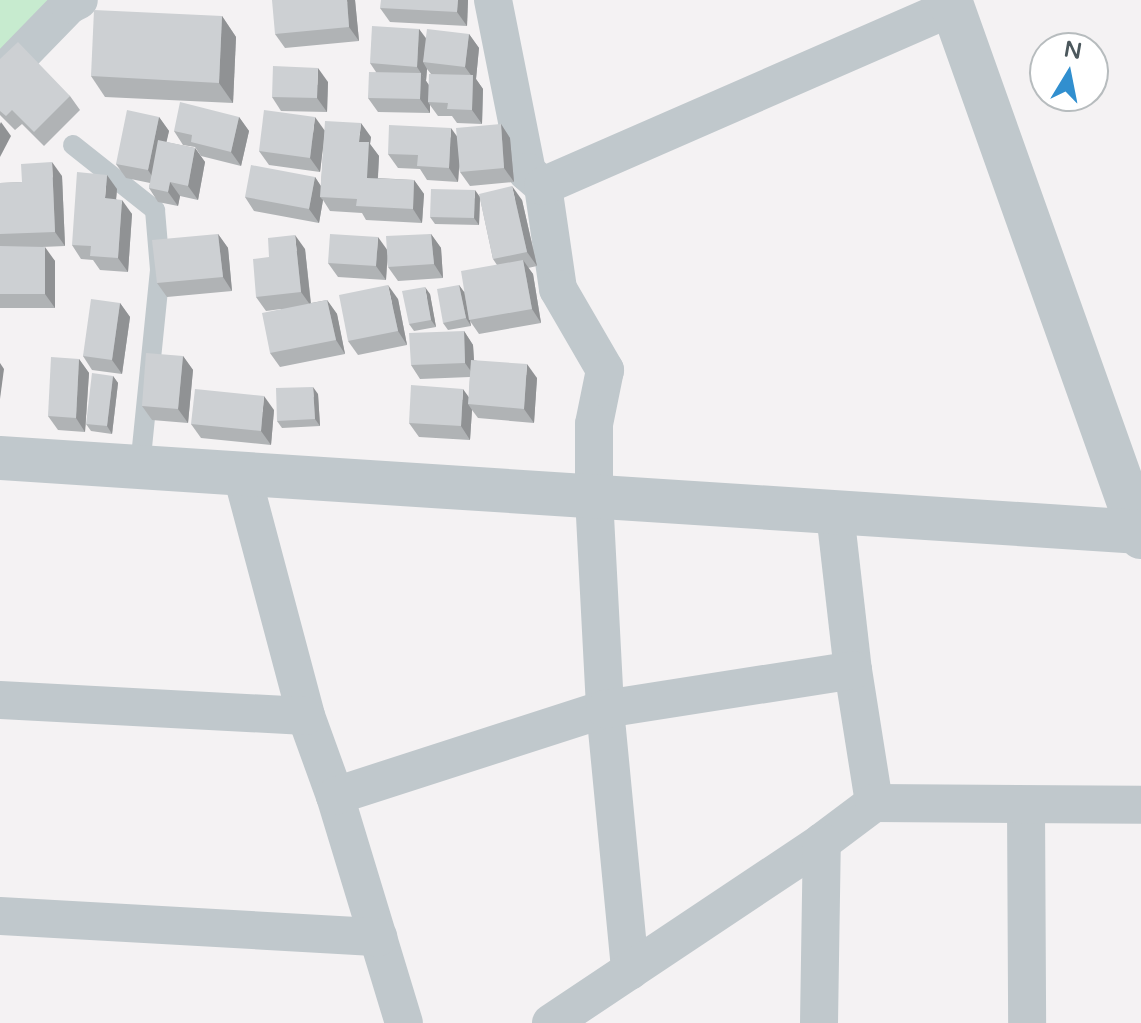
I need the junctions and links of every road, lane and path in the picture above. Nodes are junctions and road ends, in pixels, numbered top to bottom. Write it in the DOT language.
graph roads {
  1 [pos="79,0"];
  2 [pos="493,0"];
  3 [pos="951,4"];
  4 [pos="0,76"];
  5 [pos="73,145"];
  6 [pos="543,186"];
  7 [pos="0,458"];
  8 [pos="140,468"];
  9 [pos="242,475"];
  10 [pos="594,497"];
  11 [pos="835,513"];
  12 [pos="1140,533"];
  13 [pos="853,670"];
  14 [pos="0,700"];
  15 [pos="605,709"];
  16 [pos="306,716"];
  17 [pos="335,796"];
  18 [pos="874,803"];
  19 [pos="1141,805"];
  20 [pos="1026,806"];
  21 [pos="822,842"];
  22 [pos="0,916"];
  23 [pos="378,937"];
  24 [pos="630,971"];
  25 [pos="404,1023"];
  26 [pos="551,1023"];
  27 [pos="819,1023"];
  28 [pos="1027,1023"];
  1 -- 4 [label="street"];
  2 -- 6 [label="street"];
  3 -- 6 [label="street"];
  3 -- 12 [label="street"];
  5 -- 8 [label="lane"];
  6 -- 10 [label="street"];
  7 -- 8 [label="street"];
  8 -- 9 [label="street"];
  9 -- 10 [label="street"];
  9 -- 16 [label="street"];
  10 -- 11 [label="street"];
  10 -- 15 [label="street"];
  11 -- 12 [label="street"];
  11 -- 13 [label="street"];
  13 -- 15 [label="street"];
  13 -- 18 [label="street"];
  14 -- 16 [label="street"];
  15 -- 17 [label="street"];
  15 -- 24 [label="street"];
  16 -- 17 [label="street"];
  17 -- 23 [label="street"];
  18 -- 20 [label="street"];
  18 -- 21 [label="street"];
  19 -- 20 [label="street"];
  20 -- 28 [label="street"];
  21 -- 24 [label="street"];
  21 -- 27 [label="street"];
  22 -- 23 [label="street"];
  23 -- 25 [label="street"];
  24 -- 26 [label="street"];
}
